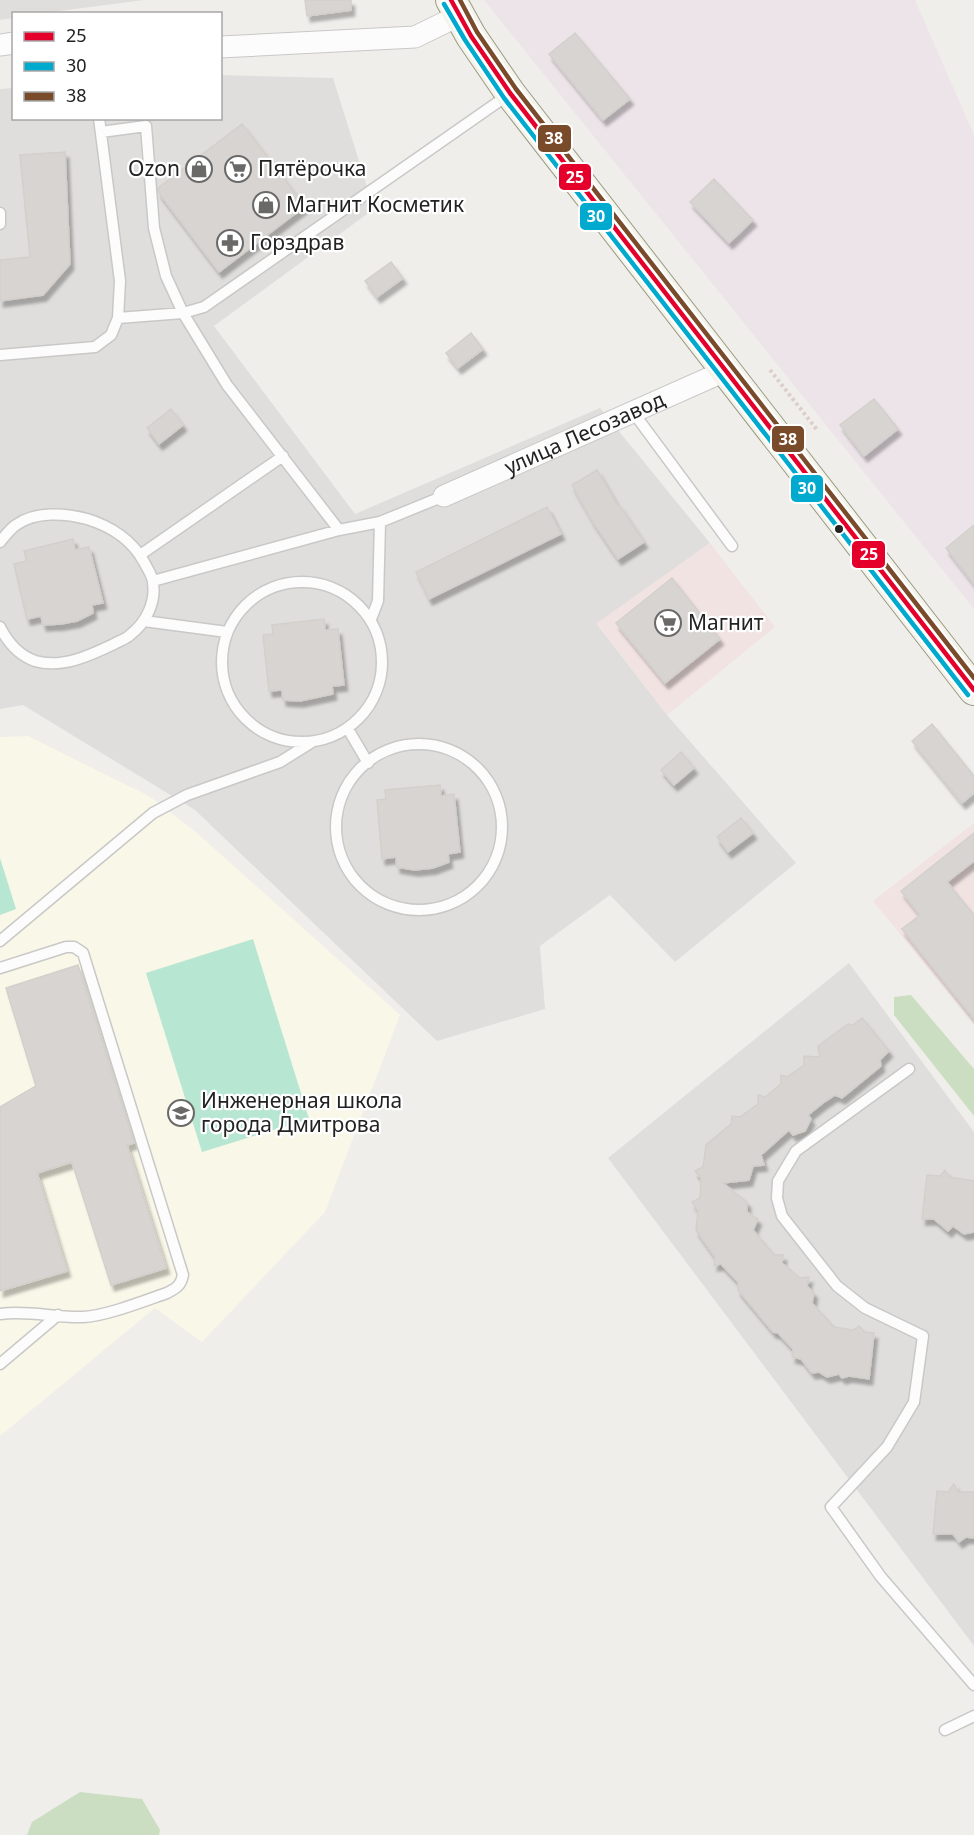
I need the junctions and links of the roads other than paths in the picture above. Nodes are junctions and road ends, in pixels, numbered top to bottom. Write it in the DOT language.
graph roads {
  1 [pos="454,8"];
  2 [pos="222,47"];
  3 [pos="510,93"];
  4 [pos="99,120"];
  5 [pos="100,132"];
  6 [pos="0,213"];
  7 [pos="0,224"];
  8 [pos="183,313"];
  9 [pos="118,318"];
  10 [pos="0,355"];
  11 [pos="725,371"];
  12 [pos="633,412"];
  13 [pos="283,456"];
  14 [pos="444,496"];
  15 [pos="380,522"];
  16 [pos="339,530"];
  17 [pos="0,542"];
  18 [pos="732,546"];
  19 [pos="140,555"];
  20 [pos="153,581"];
  21 [pos="371,619"];
  22 [pos="144,621"];
  23 [pos="0,627"];
  24 [pos="227,632"];
  25 [pos="974,690"];
  26 [pos="348,729"];
  27 [pos="312,742"];
  28 [pos="368,763"];
  29 [pos="0,941"];
  30 [pos="0,968"];
  31 [pos="909,1070"];
  32 [pos="0,1314"];
  33 [pos="58,1316"];
  34 [pos="0,1364"];
  35 [pos="974,1685"];
  36 [pos="974,1716"];
  37 [pos="945,1730"];
  1 -- 2 [label="street"];
  1 -- 3 [label="main road"];
  3 -- 8 [label="lane"];
  3 -- 11 [label="main road"];
  4 -- 5 [label="lane"];
  5 -- 8 [label="lane"];
  5 -- 9 [label="lane"];
  6 -- 7 [label="lane"];
  8 -- 9 [label="lane"];
  8 -- 13 [label="lane"];
  9 -- 10 [label="lane"];
  11 -- 12 [label="street, улица Лесозавод"];
  11 -- 25 [label="main road"];
  12 -- 14 [label="street, улица Лесозавод"];
  12 -- 18 [label="lane"];
  13 -- 16 [label="lane"];
  13 -- 19 [label="lane"];
  14 -- 15 [label="lane"];
  15 -- 16 [label="lane"];
  15 -- 21 [label="lane"];
  16 -- 20 [label="lane"];
  17 -- 19 [label="lane"];
  19 -- 20 [label="lane"];
  20 -- 22 [label="lane"];
  21 -- 24 [label="lane"];
  21 -- 26 [label="lane"];
  22 -- 23 [label="lane"];
  22 -- 24 [label="lane"];
  24 -- 27 [label="lane"];
  26 -- 27 [label="lane"];
  26 -- 28 [label="lane"];
  27 -- 29 [label="lane"];
  28 -- 28 [label="lane"];
  30 -- 33 [label="lane"];
  31 -- 35 [label="lane"];
  32 -- 33 [label="lane"];
  33 -- 34 [label="lane"];
  36 -- 37 [label="lane"];
}
